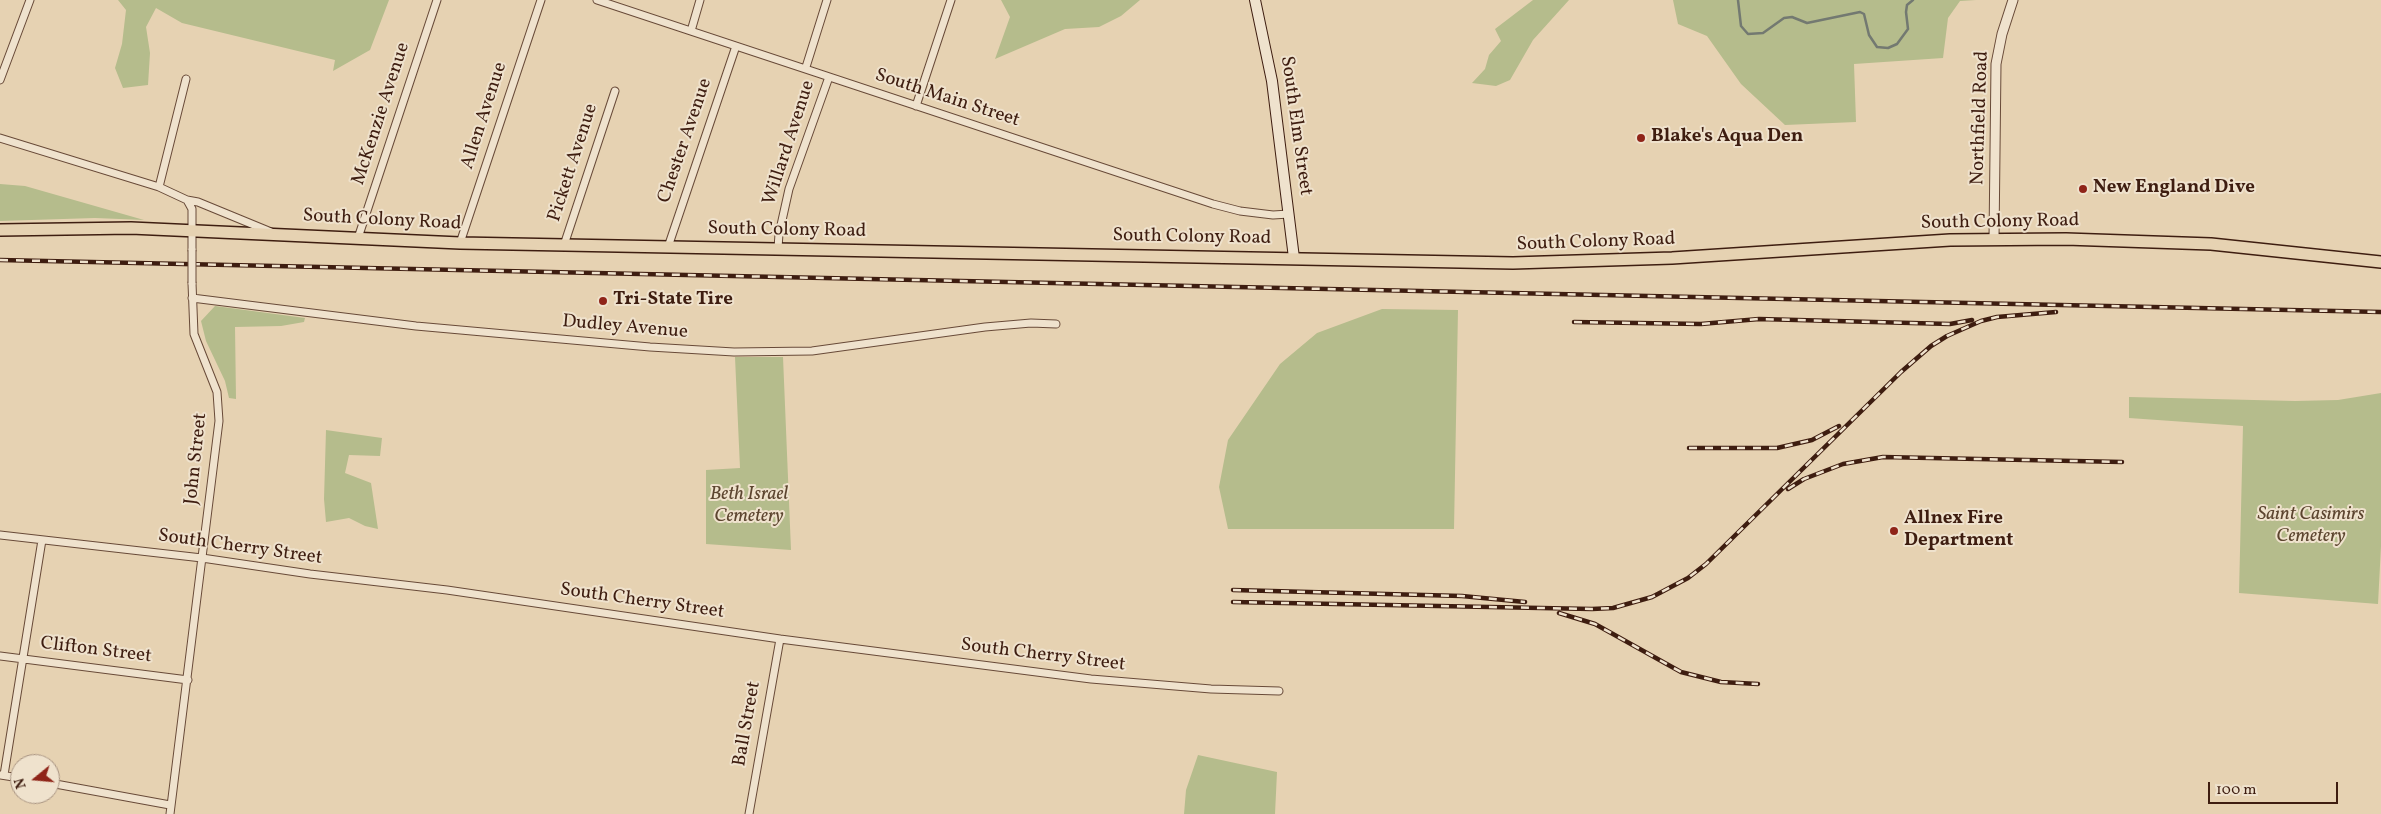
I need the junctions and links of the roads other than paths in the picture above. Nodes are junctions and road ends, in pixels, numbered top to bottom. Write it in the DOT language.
graph roads {
  1 [pos="30,0"];
  2 [pos="437,0"];
  3 [pos="540,0"];
  4 [pos="597,0"];
  5 [pos="700,0"];
  6 [pos="827,0"];
  7 [pos="951,0"];
  8 [pos="1255,0"];
  9 [pos="2014,0"];
  10 [pos="690,31"];
  11 [pos="736,46"];
  12 [pos="806,67"];
  13 [pos="829,77"];
  14 [pos="186,79"];
  15 [pos="0,80"];
  16 [pos="614,91"];
  17 [pos="916,106"];
  18 [pos="0,138"];
  19 [pos="159,188"];
  20 [pos="187,200"];
  21 [pos="1289,214"];
  22 [pos="0,230"];
  23 [pos="193,230"];
  24 [pos="275,233"];
  25 [pos="358,238"];
  26 [pos="1994,239"];
  27 [pos="460,243"];
  28 [pos="564,245"];
  29 [pos="668,247"];
  30 [pos="778,248"];
  31 [pos="1294,258"];
  32 [pos="2381,262"];
  33 [pos="192,298"];
  34 [pos="1056,324"];
  35 [pos="0,535"];
  36 [pos="42,540"];
  37 [pos="202,558"];
  38 [pos="780,639"];
  39 [pos="0,656"];
  40 [pos="23,659"];
  41 [pos="188,680"];
  42 [pos="1279,691"];
  43 [pos="2,775"];
  44 [pos="60,785"];
  45 [pos="170,805"];
  46 [pos="170,814"];
  47 [pos="750,814"];
  1 -- 15 [label="street"];
  2 -- 25 [label="street, McKenzie Avenue"];
  3 -- 27 [label="street, Allen Avenue"];
  4 -- 10 [label="street, South Main Street"];
  5 -- 10 [label="street"];
  6 -- 12 [label="street"];
  7 -- 17 [label="street"];
  8 -- 21 [label="main road, South Elm Street"];
  9 -- 26 [label="street, Northfield Road"];
  10 -- 11 [label="street, South Main Street"];
  11 -- 12 [label="street, South Main Street"];
  11 -- 29 [label="street, Chester Avenue"];
  12 -- 13 [label="street, South Main Street"];
  13 -- 17 [label="street, South Main Street"];
  13 -- 30 [label="street, Willard Avenue"];
  14 -- 19 [label="street"];
  16 -- 28 [label="street, Pickett Avenue"];
  17 -- 21 [label="street, South Main Street"];
  18 -- 19 [label="street"];
  19 -- 20 [label="street"];
  20 -- 23 [label="street, John Street"];
  20 -- 24 [label="street"];
  21 -- 31 [label="main road, South Elm Street"];
  22 -- 23 [label="main road, South Colony Road"];
  23 -- 24 [label="main road, South Colony Road"];
  23 -- 33 [label="street, John Street, bridge"];
  24 -- 25 [label="main road, South Colony Road"];
  25 -- 27 [label="main road, South Colony Road"];
  26 -- 31 [label="main road, South Colony Road"];
  26 -- 32 [label="main road, South Colony Road"];
  27 -- 28 [label="main road, South Colony Road"];
  28 -- 29 [label="main road, South Colony Road"];
  29 -- 30 [label="main road, South Colony Road"];
  30 -- 31 [label="main road, South Colony Road"];
  33 -- 34 [label="street, Dudley Avenue"];
  33 -- 37 [label="street, John Street"];
  35 -- 36 [label="street, South Cherry Street"];
  36 -- 37 [label="street, South Cherry Street"];
  36 -- 40 [label="street"];
  37 -- 38 [label="street, South Cherry Street"];
  37 -- 41 [label="street, John Street"];
  38 -- 42 [label="street, South Cherry Street"];
  38 -- 47 [label="street, Ball Street"];
  39 -- 40 [label="street, Clifton Street"];
  40 -- 41 [label="street, Clifton Street"];
  40 -- 43 [label="street"];
  41 -- 45 [label="street, John Street"];
  44 -- 45 [label="street"];
  45 -- 46 [label="street, John Street"];
}
